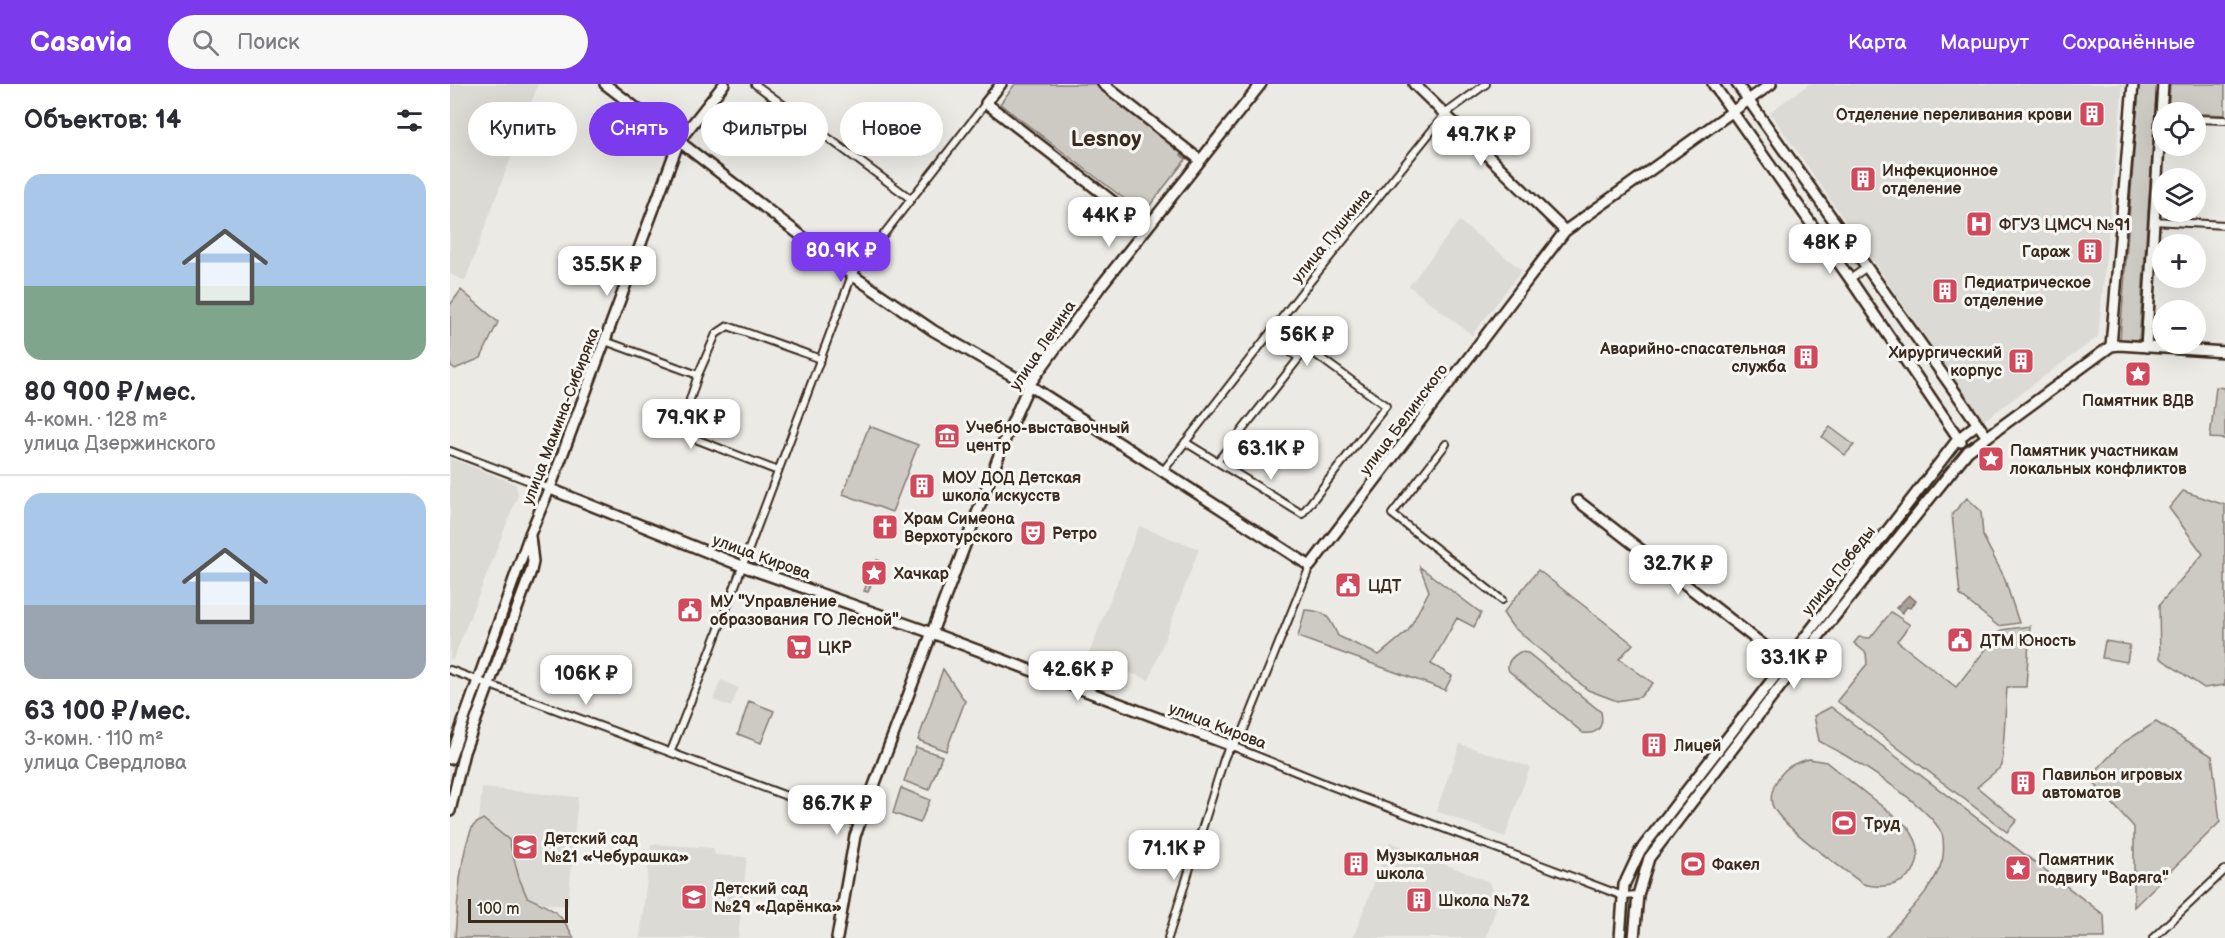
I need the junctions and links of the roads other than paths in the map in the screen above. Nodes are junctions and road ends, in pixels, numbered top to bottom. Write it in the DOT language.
graph roads {
  1 [pos="605,84"];
  2 [pos="724,84"];
  3 [pos="755,84"];
  4 [pos="1001,84"];
  5 [pos="1103,84"];
  6 [pos="1255,84"];
  7 [pos="1261,84"];
  8 [pos="1414,84"];
  9 [pos="1486,84"];
  10 [pos="1713,84"];
  11 [pos="1737,84"];
  12 [pos="1771,84"];
  13 [pos="2133,84"];
  14 [pos="2163,84"];
  15 [pos="1249,96"];
  16 [pos="1748,99"];
  17 [pos="628,102"];
  18 [pos="2162,102"];
  19 [pos="986,103"];
  20 [pos="1732,111"];
  21 [pos="1446,113"];
  22 [pos="2206,119"];
  23 [pos="2225,120"];
  24 [pos="689,127"];
  25 [pos="689,149"];
  26 [pos="673,156"];
  27 [pos="1198,159"];
  28 [pos="911,199"];
  29 [pos="2153,222"];
  30 [pos="2171,222"];
  31 [pos="2225,225"];
  32 [pos="1145,227"];
  33 [pos="1565,231"];
  34 [pos="1867,267"];
  35 [pos="852,274"];
  36 [pos="1850,279"];
  37 [pos="1268,336"];
  38 [pos="605,341"];
  39 [pos="2111,346"];
  40 [pos="2146,347"];
  41 [pos="2225,352"];
  42 [pos="821,358"];
  43 [pos="1299,358"];
  44 [pos="698,375"];
  45 [pos="1028,385"];
  46 [pos="1977,424"];
  47 [pos="1987,437"];
  48 [pos="1958,439"];
  49 [pos="1185,442"];
  50 [pos="1446,444"];
  51 [pos="450,451"];
  52 [pos="1968,451"];
  53 [pos="1217,462"];
  54 [pos="778,471"];
  55 [pos="1163,471"];
  56 [pos="548,489"];
  57 [pos="1578,501"];
  58 [pos="530,534"];
  59 [pos="742,566"];
  60 [pos="1310,566"];
  61 [pos="1502,600"];
  62 [pos="930,633"];
  63 [pos="1785,662"];
  64 [pos="1794,669"];
  65 [pos="450,670"];
  66 [pos="477,679"];
  67 [pos="489,683"];
  68 [pos="1232,746"];
  69 [pos="670,751"];
  70 [pos="450,759"];
  71 [pos="450,811"];
  72 [pos="858,822"];
  73 [pos="2225,870"];
  74 [pos="1638,895"];
  75 [pos="1623,896"];
  76 [pos="835,938"];
  77 [pos="1168,938"];
  78 [pos="1620,938"];
  79 [pos="1634,938"];
  80 [pos="2153,938"];
  1 -- 17 [label="street"];
  2 -- 24 [label="street, улица Мамина-Сибиряка"];
  3 -- 28 [label="street"];
  4 -- 19 [label="street"];
  5 -- 27 [label="street"];
  6 -- 15 [label="street"];
  7 -- 15 [label="street, улица Ленина"];
  8 -- 21 [label="street"];
  9 -- 21 [label="street, улица Пушкина"];
  10 -- 20 [label="street"];
  11 -- 16 [label="street"];
  12 -- 16 [label="street, улица Белинского"];
  13 -- 39 [label="street"];
  14 -- 18 [label="street"];
  15 -- 27 [label="street, улица Ленина"];
  16 -- 20 [label="street, улица Белинского"];
  16 -- 34 [label="street"];
  19 -- 28 [label="street"];
  19 -- 32 [label="street"];
  20 -- 33 [label="street, улица Белинского"];
  20 -- 36 [label="street"];
  21 -- 33 [label="street"];
  21 -- 37 [label="street, улица Пушкина"];
  22 -- 23 [label="street"];
  25 -- 35 [label="street"];
  26 -- 38 [label="street, улица Мамина-Сибиряка"];
  27 -- 32 [label="street, улица Ленина"];
  28 -- 35 [label="street"];
  29 -- 40 [label="street"];
  30 -- 31 [label="street"];
  32 -- 45 [label="street, улица Ленина"];
  33 -- 60 [label="street, улица Белинского"];
  34 -- 36 [label="street"];
  34 -- 46 [label="street"];
  35 -- 42 [label="street"];
  35 -- 45 [label="street"];
  36 -- 48 [label="street"];
  37 -- 43 [label="street"];
  37 -- 49 [label="street, улица Пушкина"];
  38 -- 44 [label="street"];
  38 -- 56 [label="street, улица Мамина-Сибиряка"];
  39 -- 40 [label="street"];
  39 -- 47 [label="street, улица Победы"];
  40 -- 41 [label="street"];
  42 -- 44 [label="street"];
  42 -- 54 [label="street"];
  43 -- 53 [label="street"];
  43 -- 53 [label="street"];
  44 -- 54 [label="street"];
  45 -- 55 [label="street"];
  45 -- 62 [label="street, улица Ленина"];
  46 -- 47 [label="street"];
  46 -- 48 [label="street, улица Победы"];
  47 -- 52 [label="street, улица Победы"];
  48 -- 52 [label="street"];
  48 -- 63 [label="street, улица Победы"];
  49 -- 53 [label="street"];
  49 -- 55 [label="street, улица Пушкина"];
  50 -- 61 [label="street"];
  51 -- 56 [label="street, улица Кирова"];
  52 -- 64 [label="street, улица Победы"];
  54 -- 59 [label="street"];
  55 -- 60 [label="street"];
  56 -- 58 [label="street, улица Мамина-Сибиряка"];
  56 -- 59 [label="street, улица Кирова"];
  57 -- 63 [label="street"];
  58 -- 66 [label="street, улица Мамина-Сибиряка"];
  58 -- 67 [label="street, улица Мамина-Сибиряка"];
  59 -- 62 [label="street, улица Кирова"];
  59 -- 69 [label="street"];
  60 -- 68 [label="street, улица Белинского"];
  62 -- 68 [label="street, улица Кирова"];
  62 -- 72 [label="street, улица Ленина"];
  63 -- 64 [label="street"];
  63 -- 75 [label="street, улица Победы"];
  64 -- 74 [label="street, улица Победы"];
  65 -- 66 [label="street"];
  66 -- 67 [label="street"];
  66 -- 70 [label="street, улица Мамина-Сибиряка"];
  67 -- 69 [label="street"];
  67 -- 71 [label="street, улица Мамина-Сибиряка"];
  68 -- 75 [label="street, улица Кирова"];
  68 -- 77 [label="street, улица Белинского"];
  69 -- 72 [label="street"];
  72 -- 76 [label="street, улица Ленина"];
  73 -- 80 [label="street"];
  74 -- 75 [label="street, улица Кирова"];
  74 -- 79 [label="street, улица Победы"];
  75 -- 78 [label="street, улица Победы"];
}
